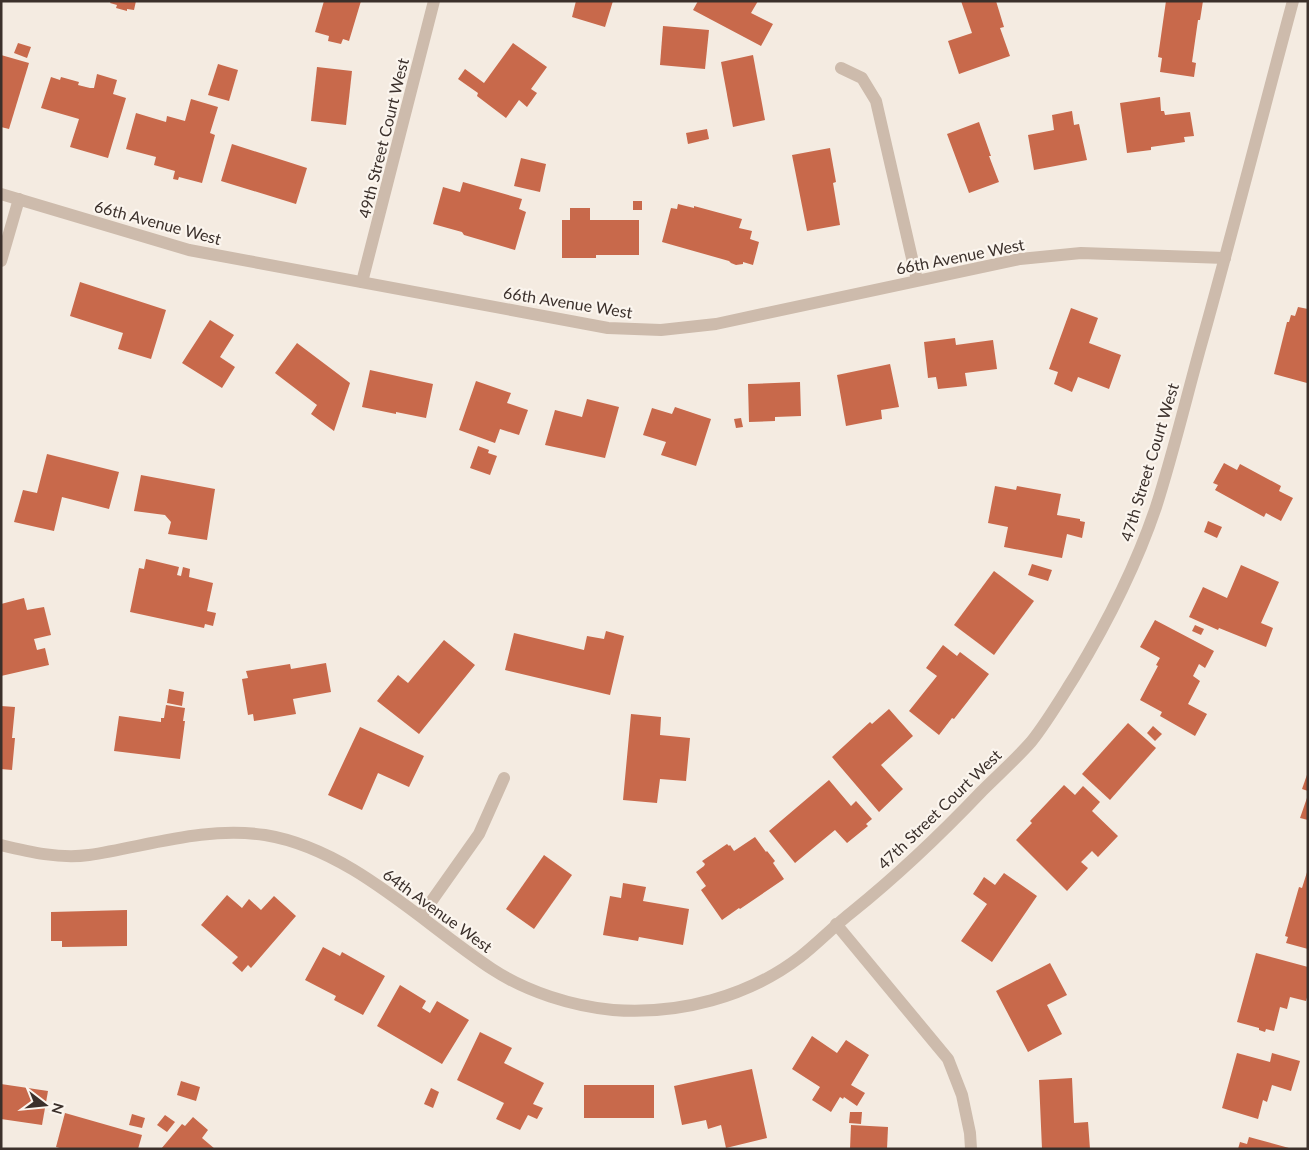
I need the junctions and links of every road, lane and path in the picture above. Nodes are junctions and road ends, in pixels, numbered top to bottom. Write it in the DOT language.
graph roads {
  1 [pos="434,1"];
  2 [pos="1292,1"];
  3 [pos="841,68"];
  4 [pos="1,194"];
  5 [pos="19,199"];
  6 [pos="1225,258"];
  7 [pos="1,261"];
  8 [pos="917,280"];
  9 [pos="362,282"];
  10 [pos="504,778"];
  11 [pos="1,845"];
  12 [pos="421,916"];
  13 [pos="836,924"];
  14 [pos="971,1149"];
  1 -- 9 [label="street, 49th Street Court West"];
  2 -- 6 [label="street, 47th Street Court West"];
  3 -- 8 [label="street"];
  4 -- 5 [label="street, 66th Avenue West"];
  5 -- 7 [label="street"];
  5 -- 9 [label="street, 66th Avenue West"];
  6 -- 8 [label="street, 66th Avenue West"];
  6 -- 13 [label="street, 47th Street Court West"];
  8 -- 9 [label="street, 66th Avenue West"];
  10 -- 12 [label="street"];
  11 -- 12 [label="street, 64th Avenue West"];
  12 -- 13 [label="street, 64th Avenue West"];
  13 -- 14 [label="street"];
}
